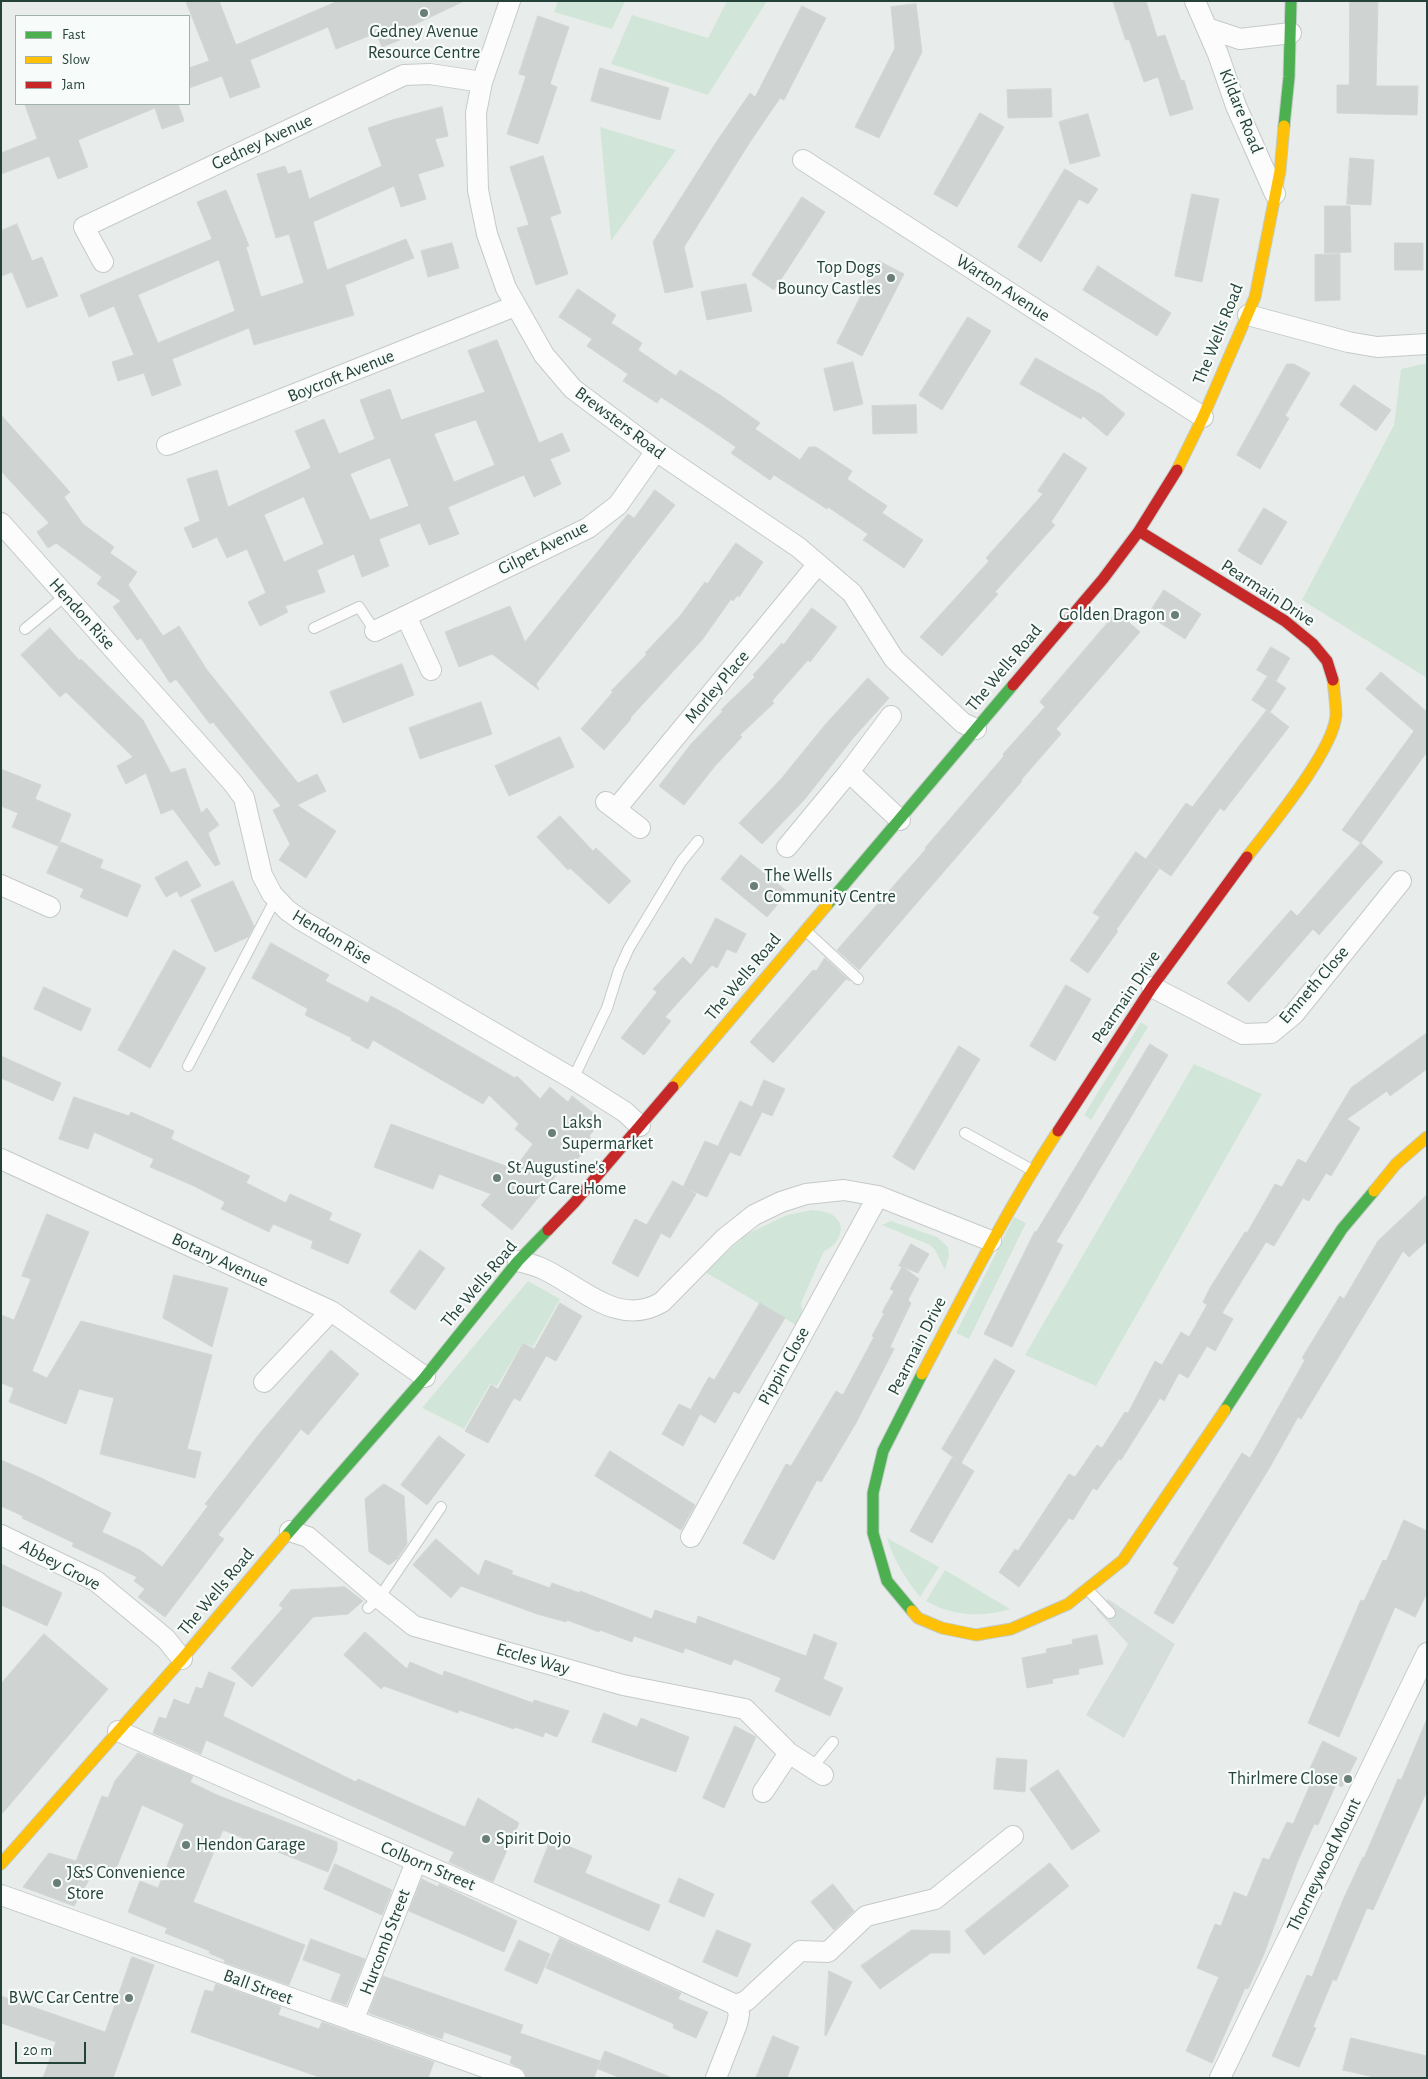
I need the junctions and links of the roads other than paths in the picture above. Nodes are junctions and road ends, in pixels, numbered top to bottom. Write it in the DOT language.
graph roads {
  1 [pos="510,1"];
  2 [pos="1195,1"];
  3 [pos="1291,1"];
  4 [pos="1206,28"];
  5 [pos="1291,33"];
  6 [pos="482,82"];
  7 [pos="803,160"];
  8 [pos="1275,194"];
  9 [pos="103,262"];
  10 [pos="515,306"];
  11 [pos="1248,315"];
  12 [pos="1427,344"];
  13 [pos="1203,417"];
  14 [pos="167,445"];
  15 [pos="656,451"];
  16 [pos="1,523"];
  17 [pos="1138,531"];
  18 [pos="818,564"];
  19 [pos="66,596"];
  20 [pos="406,616"];
  21 [pos="314,628"];
  22 [pos="25,629"];
  23 [pos="375,631"];
  24 [pos="431,670"];
  25 [pos="890,716"];
  26 [pos="976,729"];
  27 [pos="849,772"];
  28 [pos="900,820"];
  29 [pos="640,828"];
  30 [pos="698,841"];
  31 [pos="788,847"];
  32 [pos="1401,881"];
  33 [pos="1,885"];
  34 [pos="276,898"];
  35 [pos="50,907"];
  36 [pos="806,931"];
  37 [pos="858,979"];
  38 [pos="1152,987"];
  39 [pos="188,1066"];
  40 [pos="573,1079"];
  41 [pos="640,1126"];
  42 [pos="965,1133"];
  43 [pos="1427,1137"];
  44 [pos="2,1162"];
  45 [pos="1032,1170"];
  46 [pos="878,1196"];
  47 [pos="991,1240"];
  48 [pos="518,1261"];
  49 [pos="330,1311"];
  50 [pos="425,1377"];
  51 [pos="264,1382"];
  52 [pos="441,1507"];
  53 [pos="290,1531"];
  54 [pos="1,1535"];
  55 [pos="691,1537"];
  56 [pos="1087,1589"];
  57 [pos="374,1603"];
  58 [pos="1110,1613"];
  59 [pos="1427,1653"];
  60 [pos="182,1658"];
  61 [pos="118,1731"];
  62 [pos="833,1742"];
  63 [pos="789,1753"];
  64 [pos="817,1771"];
  65 [pos="763,1792"];
  66 [pos="1013,1836"];
  67 [pos="416,1862"];
  68 [pos="1,1864"];
  69 [pos="1,1895"];
  70 [pos="736,2005"];
  71 [pos="353,2021"];
  72 [pos="515,2078"];
  73 [pos="716,2078"];
  74 [pos="1220,2078"];
  1 -- 6 [label="street, Brewsters Road"];
  2 -- 4 [label="street, Kildare Road"];
  3 -- 5 [label="street, The Wells Road"];
  4 -- 5 [label="street"];
  4 -- 8 [label="street, Kildare Road"];
  5 -- 8 [label="street, The Wells Road"];
  6 -- 9 [label="street, Gedney Avenue"];
  6 -- 10 [label="street, Brewsters Road"];
  7 -- 13 [label="street, Warton Avenue"];
  8 -- 11 [label="street, The Wells Road"];
  10 -- 14 [label="street, Boycroft Avenue"];
  10 -- 15 [label="street, Brewsters Road"];
  11 -- 12 [label="street"];
  11 -- 13 [label="street, The Wells Road"];
  13 -- 17 [label="street, The Wells Road"];
  15 -- 18 [label="street, Brewsters Road"];
  15 -- 20 [label="street, Gilpet Avenue"];
  16 -- 19 [label="street, Hendon Rise"];
  17 -- 26 [label="street, The Wells Road"];
  17 -- 38 [label="street, Pearmain Drive"];
  18 -- 26 [label="street, Brewsters Road"];
  18 -- 29 [label="street, Morley Place"];
  19 -- 22 [label="lane"];
  19 -- 34 [label="street, Hendon Rise"];
  20 -- 23 [label="street, Gilpet Avenue"];
  20 -- 24 [label="street"];
  21 -- 23 [label="lane"];
  25 -- 27 [label="street"];
  26 -- 28 [label="street, The Wells Road"];
  27 -- 28 [label="street"];
  27 -- 31 [label="street"];
  28 -- 36 [label="street, The Wells Road"];
  30 -- 40 [label="lane"];
  32 -- 38 [label="street, Emneth Close"];
  33 -- 35 [label="street"];
  34 -- 39 [label="lane"];
  34 -- 40 [label="street, Hendon Rise"];
  36 -- 37 [label="lane"];
  36 -- 41 [label="street, The Wells Road"];
  38 -- 45 [label="street, Pearmain Drive"];
  40 -- 41 [label="street, Hendon Rise"];
  41 -- 48 [label="street, The Wells Road"];
  42 -- 45 [label="lane"];
  43 -- 56 [label="street, Pearmain Drive"];
  44 -- 49 [label="street, Botany Avenue"];
  45 -- 47 [label="street, Pearmain Drive"];
  46 -- 47 [label="street"];
  46 -- 48 [label="street"];
  46 -- 55 [label="street, Pippin Close"];
  47 -- 56 [label="street, Pearmain Drive"];
  48 -- 50 [label="street, The Wells Road"];
  49 -- 50 [label="street, Botany Avenue"];
  49 -- 51 [label="street"];
  50 -- 53 [label="street, The Wells Road"];
  52 -- 57 [label="lane"];
  53 -- 57 [label="street, Eccles Way"];
  53 -- 60 [label="street, The Wells Road"];
  54 -- 60 [label="street, Abbey Grove"];
  56 -- 58 [label="lane"];
  57 -- 63 [label="street, Eccles Way"];
  59 -- 74 [label="street, Thorneywood Mount"];
  60 -- 61 [label="street, The Wells Road"];
  61 -- 67 [label="street, Colborn Street"];
  61 -- 68 [label="street, The Wells Road"];
  62 -- 64 [label="lane"];
  63 -- 64 [label="street, Eccles Way"];
  63 -- 65 [label="street"];
  66 -- 70 [label="street"];
  67 -- 70 [label="street, Colborn Street"];
  67 -- 71 [label="street, Hurcomb Street"];
  69 -- 71 [label="street, Ball Street"];
  70 -- 73 [label="street"];
  71 -- 72 [label="street, Ball Street"];
}
